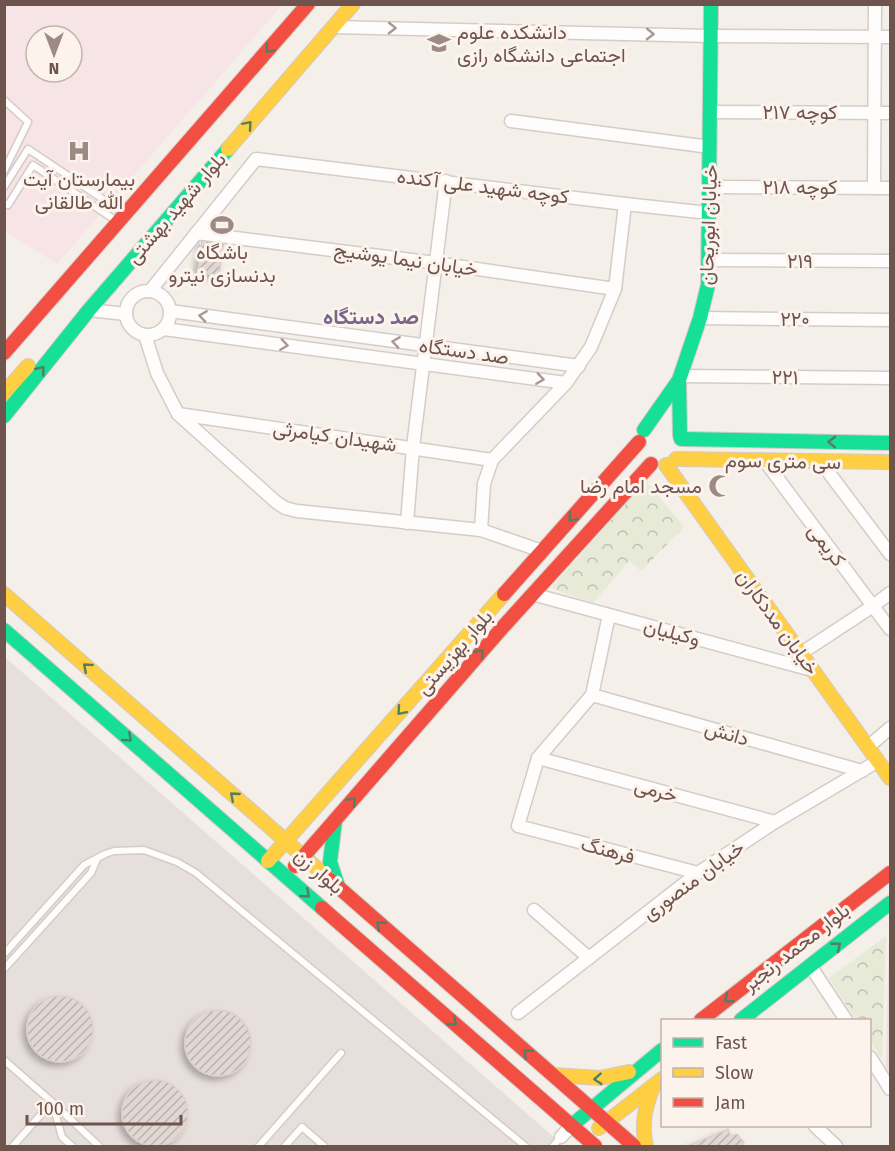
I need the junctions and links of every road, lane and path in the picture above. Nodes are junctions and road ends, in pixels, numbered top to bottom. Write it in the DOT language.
graph roads {
  1 [pos="308,4"];
  2 [pos="353,4"];
  3 [pos="711,4"];
  4 [pos="875,4"];
  5 [pos="333,27"];
  6 [pos="711,36"];
  7 [pos="875,37"];
  8 [pos="891,37"];
  9 [pos="4,100"];
  10 [pos="710,112"];
  11 [pos="875,113"];
  12 [pos="891,113"];
  13 [pos="511,121"];
  14 [pos="710,147"];
  15 [pos="167,166"];
  16 [pos="4,171"];
  17 [pos="446,181"];
  18 [pos="4,187"];
  19 [pos="710,187"];
  20 [pos="193,188"];
  21 [pos="874,188"];
  22 [pos="891,188"];
  23 [pos="4,203"];
  24 [pos="626,204"];
  25 [pos="709,213"];
  26 [pos="122,218"];
  27 [pos="196,233"];
  28 [pos="709,260"];
  29 [pos="891,261"];
  30 [pos="436,263"];
  31 [pos="615,289"];
  32 [pos="150,291"];
  33 [pos="89,310"];
  34 [pos="170,311"];
  35 [pos="126,314"];
  36 [pos="700,318"];
  37 [pos="891,320"];
  38 [pos="164,329"];
  39 [pos="145,335"];
  40 [pos="426,346"];
  41 [pos="4,353"];
  42 [pos="4,362"];
  43 [pos="424,363"];
  44 [pos="579,366"];
  45 [pos="679,378"];
  46 [pos="891,378"];
  47 [pos="566,383"];
  48 [pos="4,393"];
  49 [pos="178,414"];
  50 [pos="4,416"];
  51 [pos="642,436"];
  52 [pos="681,438"];
  53 [pos="891,443"];
  54 [pos="413,447"];
  55 [pos="492,460"];
  56 [pos="764,460"];
  57 [pos="820,461"];
  58 [pos="671,462"];
  59 [pos="891,462"];
  60 [pos="651,464"];
  61 [pos="407,522"];
  62 [pos="480,530"];
  63 [pos="542,551"];
  64 [pos="891,554"];
  65 [pos="891,593"];
  66 [pos="4,594"];
  67 [pos="532,594"];
  68 [pos="873,606"];
  69 [pos="488,613"];
  70 [pos="609,615"];
  71 [pos="502,628"];
  72 [pos="891,629"];
  73 [pos="4,630"];
  74 [pos="800,654"];
  75 [pos="812,670"];
  76 [pos="591,695"];
  77 [pos="891,728"];
  78 [pos="868,747"];
  79 [pos="538,758"];
  80 [pos="878,761"];
  81 [pos="862,771"];
  82 [pos="891,778"];
  83 [pos="335,821"];
  84 [pos="775,822"];
  85 [pos="286,842"];
  86 [pos="303,857"];
  87 [pos="98,858"];
  88 [pos="268,861"];
  89 [pos="698,873"];
  90 [pos="891,873"];
  91 [pos="286,876"];
  92 [pos="340,890"];
  93 [pos="891,903"];
  94 [pos="534,910"];
  95 [pos="4,954"];
  96 [pos="589,958"];
  97 [pos="811,967"];
  98 [pos="4,969"];
  99 [pos="518,1014"];
  100 [pos="702,1019"];
  101 [pos="742,1019"];
  102 [pos="845,1019"];
  103 [pos="661,1052"];
  104 [pos="341,1053"];
  105 [pos="4,1059"];
  106 [pos="871,1059"];
  107 [pos="641,1067"];
  108 [pos="553,1075"];
  109 [pos="658,1083"];
  110 [pos="891,1089"];
  111 [pos="52,1102"];
  112 [pos="591,1108"];
  113 [pos="607,1122"];
  114 [pos="571,1126"];
  115 [pos="817,1127"];
  116 [pos="557,1142"];
  117 [pos="591,1143"];
  118 [pos="13,1146"];
  119 [pos="72,1146"];
  120 [pos="99,1146"];
  121 [pos="259,1146"];
  122 [pos="285,1146"];
  123 [pos="324,1146"];
  124 [pos="525,1146"];
  125 [pos="634,1146"];
  126 [pos="646,1146"];
  127 [pos="836,1146"];
  1 -- 15 [label="main road, بلوار شهید بهشتی, one-way"];
  2 -- 5 [label="main road, بلوار شهید بهشتی"];
  3 -- 6 [label="main road, خیابان ابوریحان"];
  4 -- 7 [label="street"];
  5 -- 6 [label="street, one-way"];
  20 -- 5 [label="main road, بلوار شهید بهشتی, one-way"];
  6 -- 7 [label="street"];
  6 -- 10 [label="main road, خیابان ابوریحان"];
  7 -- 8 [label="street"];
  7 -- 11 [label="street"];
  9 -- 16 [label="lane"];
  10 -- 11 [label="street, کوچه ۲۱۷"];
  10 -- 14 [label="main road, خیابان ابوریحان"];
  11 -- 12 [label="street, کوچه ۲۱۷"];
  11 -- 21 [label="street"];
  13 -- 14 [label="street"];
  14 -- 19 [label="main road, خیابان ابوریحان"];
  15 -- 26 [label="main road, بلوار شهید بهشتی"];
  15 -- 42 [label="main road"];
  17 -- 24 [label="street, کوچه شهید علی آکنده"];
  17 -- 27 [label="street, کوچه شهید علی آکنده"];
  17 -- 30 [label="street"];
  18 -- 26 [label="lane"];
  19 -- 21 [label="street, کوچه ۲۱۸"];
  19 -- 25 [label="main road, خیابان ابوریحان"];
  20 -- 33 [label="main road, بلوار شهید بهشتی"];
  20 -- 48 [label="main road"];
  21 -- 22 [label="street, کوچه ۲۱۸"];
  23 -- 26 [label="lane"];
  24 -- 25 [label="street, کوچه شهید علی آکنده"];
  24 -- 31 [label="street"];
  25 -- 28 [label="main road, خیابان ابوریحان"];
  26 -- 41 [label="main road, بلوار شهید بهشتی"];
  27 -- 30 [label="street, خیابان نیما یوشیج"];
  27 -- 32 [label="street"];
  28 -- 29 [label="street, ۲۱۹"];
  28 -- 36 [label="main road, خیابان ابوریحان"];
  30 -- 31 [label="street, خیابان نیما یوشیج"];
  30 -- 40 [label="street"];
  31 -- 44 [label="street"];
  32 -- 34 [label="street"];
  32 -- 35 [label="street"];
  33 -- 35 [label="street"];
  50 -- 33 [label="main road, بلوار شهید بهشتی, one-way"];
  34 -- 38 [label="street"];
  40 -- 34 [label="street, صد دستگاه, one-way"];
  35 -- 39 [label="street"];
  36 -- 37 [label="street, ۲۲۰"];
  36 -- 45 [label="main road, خیابان ابوریحان"];
  38 -- 39 [label="street"];
  38 -- 43 [label="street, صد دستگاه, one-way"];
  39 -- 49 [label="street"];
  40 -- 43 [label="street"];
  40 -- 44 [label="street, صد دستگاه"];
  43 -- 47 [label="street, صد دستگاه, one-way"];
  43 -- 54 [label="street"];
  44 -- 47 [label="street"];
  45 -- 46 [label="street, ۲۲۱"];
  45 -- 51 [label="main road, خیابان ابوریحان"];
  45 -- 52 [label="main road"];
  47 -- 55 [label="street"];
  49 -- 54 [label="street, شهیدان کیامرثی"];
  49 -- 61 [label="street"];
  51 -- 52 [label="main road"];
  51 -- 60 [label="main road"];
  51 -- 63 [label="main road, بلوار بهزیستی, one-way"];
  53 -- 52 [label="main road, سی متری سوم, one-way"];
  52 -- 58 [label="main road"];
  54 -- 55 [label="street, شهیدان کیامرثی"];
  54 -- 61 [label="street"];
  55 -- 62 [label="street"];
  56 -- 57 [label="main road, سی متری سوم"];
  56 -- 58 [label="main road, سی متری سوم"];
  56 -- 68 [label="street, کریمی"];
  57 -- 59 [label="main road, سی متری سوم"];
  57 -- 64 [label="street"];
  58 -- 60 [label="main road"];
  58 -- 74 [label="main road, خیابان مددکاران"];
  60 -- 67 [label="main road, بلوار بهزیستی"];
  61 -- 62 [label="street"];
  62 -- 63 [label="street"];
  63 -- 69 [label="main road, بلوار بهزیستی"];
  65 -- 68 [label="street"];
  85 -- 66 [label="main road, بلوار زن, one-way"];
  67 -- 70 [label="street, وکیلیان"];
  67 -- 71 [label="main road, بلوار بهزیستی"];
  68 -- 72 [label="street, کریمی"];
  68 -- 74 [label="street"];
  69 -- 71 [label="main road"];
  69 -- 85 [label="main road, بلوار بهزیستی, one-way"];
  70 -- 75 [label="street, وکیلیان"];
  70 -- 76 [label="street"];
  83 -- 71 [label="main road, بلوار بهزیستی, one-way"];
  73 -- 88 [label="main road, بلوار زن, one-way"];
  74 -- 75 [label="main road, خیابان مددکاران"];
  75 -- 78 [label="main road, خیابان مددکاران"];
  76 -- 79 [label="street"];
  76 -- 81 [label="street, دانش"];
  77 -- 78 [label="street"];
  78 -- 80 [label="main road, خیابان مددکاران"];
  79 -- 84 [label="street, خرمی"];
  79 -- 89 [label="street, فرهنگ"];
  80 -- 81 [label="street, خیابان منصوری"];
  80 -- 82 [label="main road, خیابان مددکاران"];
  81 -- 84 [label="street, خیابان منصوری"];
  83 -- 86 [label="main road, بلوار بهزیستی"];
  83 -- 92 [label="main road"];
  84 -- 89 [label="street, خیابان منصوری"];
  85 -- 86 [label="main road, بلوار زن"];
  85 -- 88 [label="main road, بلوار بهزیستی"];
  86 -- 91 [label="main road, بلوار بهزیستی"];
  86 -- 92 [label="main road, بلوار زن"];
  87 -- 95 [label="lane"];
  87 -- 98 [label="lane"];
  87 -- 124 [label="lane"];
  88 -- 91 [label="main road, بلوار زن"];
  89 -- 96 [label="street, خیابان منصوری"];
  90 -- 100 [label="main road, بلوار محمد رنجبر, one-way"];
  91 -- 114 [label="main road, بلوار زن, one-way"];
  108 -- 92 [label="main road, بلوار زن, one-way"];
  97 -- 93 [label="main road, بلوار محمد رنجبر, one-way"];
  94 -- 96 [label="street"];
  96 -- 99 [label="street, خیابان منصوری"];
  97 -- 101 [label="main road, بلوار محمد رنجبر"];
  97 -- 102 [label="street"];
  103 -- 107 [label="main road"];
  104 -- 121 [label="lane"];
  105 -- 111 [label="lane"];
  106 -- 110 [label="street"];
  107 -- 108 [label="main road, one-way"];
  107 -- 112 [label="main road"];
  108 -- 112 [label="main road, بلوار زن"];
  109 -- 113 [label="main road"];
  109 -- 126 [label="main road"];
  111 -- 118 [label="lane"];
  111 -- 119 [label="lane"];
  111 -- 120 [label="lane"];
  112 -- 113 [label="main road, بلوار زن"];
  112 -- 114 [label="main road"];
  113 -- 117 [label="main road"];
  113 -- 125 [label="main road, بلوار زن"];
  114 -- 116 [label="street"];
  114 -- 117 [label="main road, بلوار زن"];
  115 -- 127 [label="street"];
  122 -- 123 [label="lane"];
}
